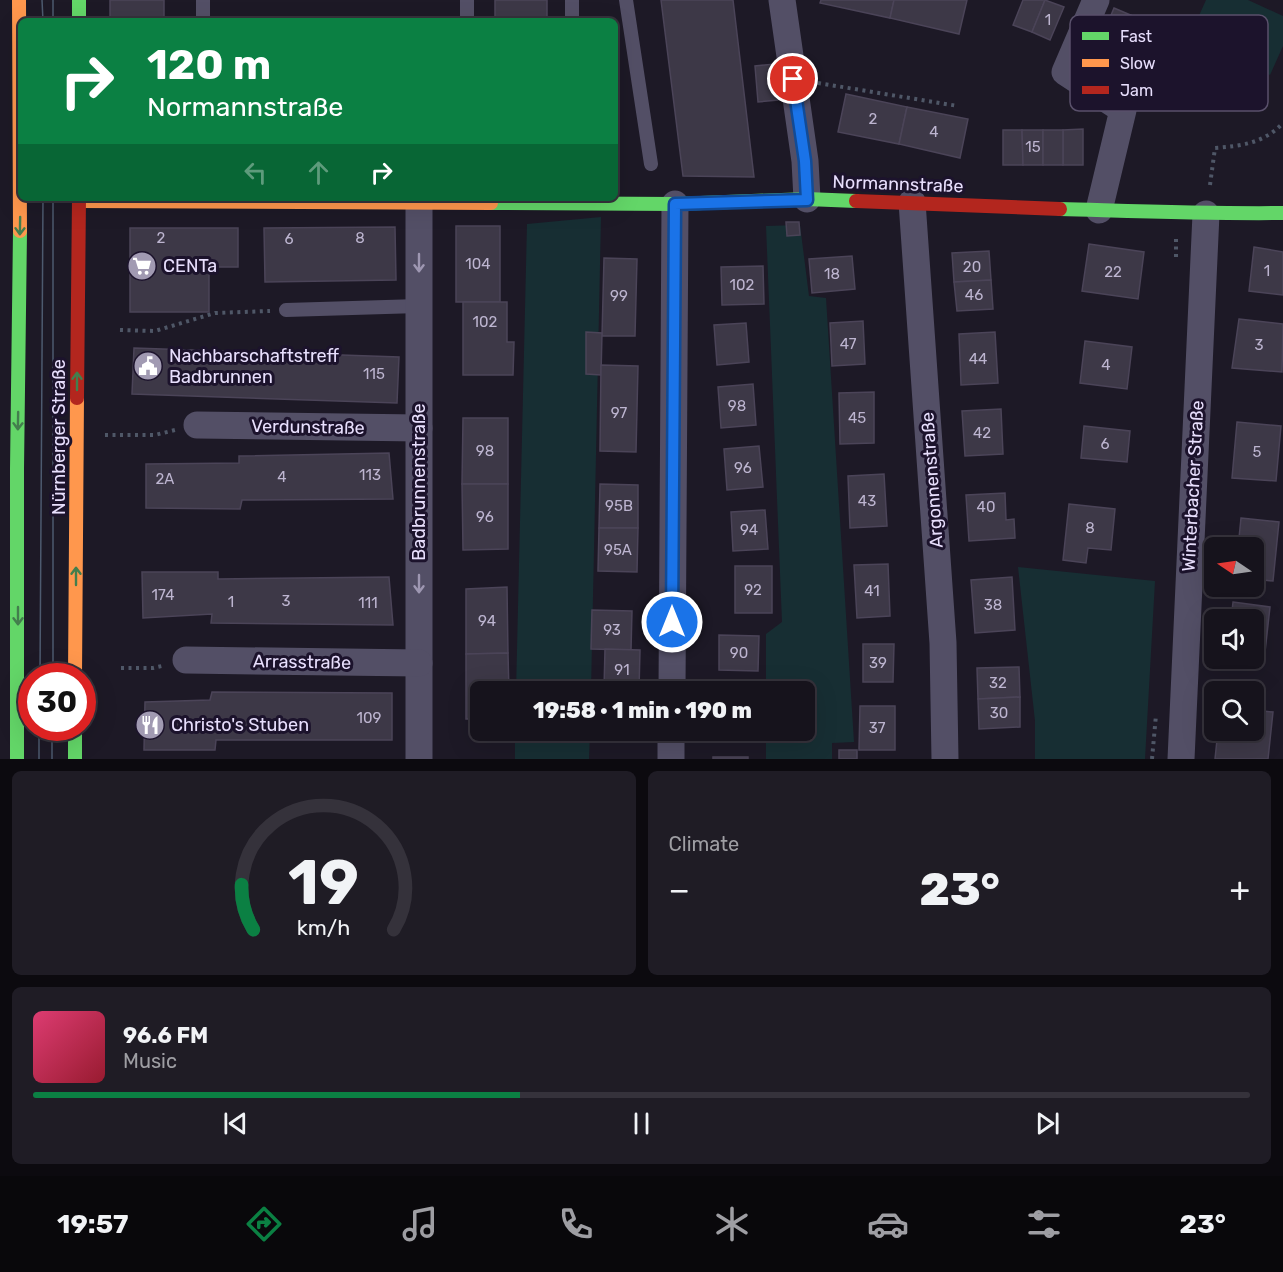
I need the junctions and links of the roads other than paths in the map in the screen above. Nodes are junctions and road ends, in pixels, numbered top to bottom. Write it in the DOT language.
graph roads {
  1 [pos="20,0"];
  2 [pos="79,0"];
  3 [pos="203,0"];
  4 [pos="467,0"];
  5 [pos="572,0"];
  6 [pos="626,0"];
  7 [pos="782,0"];
  8 [pos="1096,0"];
  9 [pos="1090,15"];
  10 [pos="79,18"];
  11 [pos="203,18"];
  12 [pos="467,18"];
  13 [pos="572,18"];
  14 [pos="1070,60"];
  15 [pos="1070,75"];
  16 [pos="18,86"];
  17 [pos="1123,111"];
  18 [pos="0,156"];
  19 [pos="18,156"];
  20 [pos="651,164"];
  21 [pos="807,200"];
  22 [pos="20,201"];
  23 [pos="79,201"];
  24 [pos="164,201"];
  25 [pos="574,201"];
  26 [pos="912,202"];
  27 [pos="419,204"];
  28 [pos="675,204"];
  29 [pos="1099,210"];
  30 [pos="1283,213"];
  31 [pos="1206,214"];
  32 [pos="419,306"];
  33 [pos="286,310"];
  34 [pos="197,425"];
  35 [pos="418,428"];
  36 [pos="186,660"];
  37 [pos="75,663"];
  38 [pos="419,663"];
  39 [pos="672,681"];
  40 [pos="75,741"];
  41 [pos="671,741"];
  42 [pos="17,759"];
  43 [pos="75,759"];
  44 [pos="419,759"];
  45 [pos="671,759"];
  46 [pos="945,759"];
  47 [pos="1181,759"];
  1 -- 16 [label="main road"];
  2 -- 10 [label="main road"];
  3 -- 11 [label="lane"];
  4 -- 12 [label="lane"];
  5 -- 13 [label="lane"];
  6 -- 20 [label="lane"];
  7 -- 21 [label="street"];
  8 -- 9 [label="street"];
  14 -- 15 [label="street"];
  17 -- 29 [label="street"];
  18 -- 19 [label="street"];
  21 -- 26 [label="main road, Normannstraße"];
  21 -- 28 [label="main road, Normannstraße"];
  22 -- 42 [label="main road, one-way"];
  37 -- 23 [label="main road, Nürnberger Straße, one-way"];
  24 -- 27 [label="main road, Normannstraße"];
  25 -- 27 [label="main road, Normannstraße"];
  25 -- 28 [label="main road, Normannstraße"];
  26 -- 29 [label="main road, Normannstraße"];
  26 -- 46 [label="street, Argonnenstraße"];
  27 -- 32 [label="street, Badbrunnenstraße, one-way"];
  28 -- 39 [label="street"];
  29 -- 31 [label="main road, Normannstraße"];
  30 -- 31 [label="main road, Normannstraße"];
  31 -- 47 [label="street, Winterbacher Straße"];
  32 -- 33 [label="lane"];
  32 -- 35 [label="street, Badbrunnenstraße"];
  34 -- 35 [label="street, Verdunstraße"];
  35 -- 38 [label="street, Badbrunnenstraße, one-way"];
  36 -- 38 [label="street, Arrasstraße"];
  38 -- 44 [label="street, Badbrunnenstraße"];
  40 -- 43 [label="main road"];
  41 -- 45 [label="street"];
}
